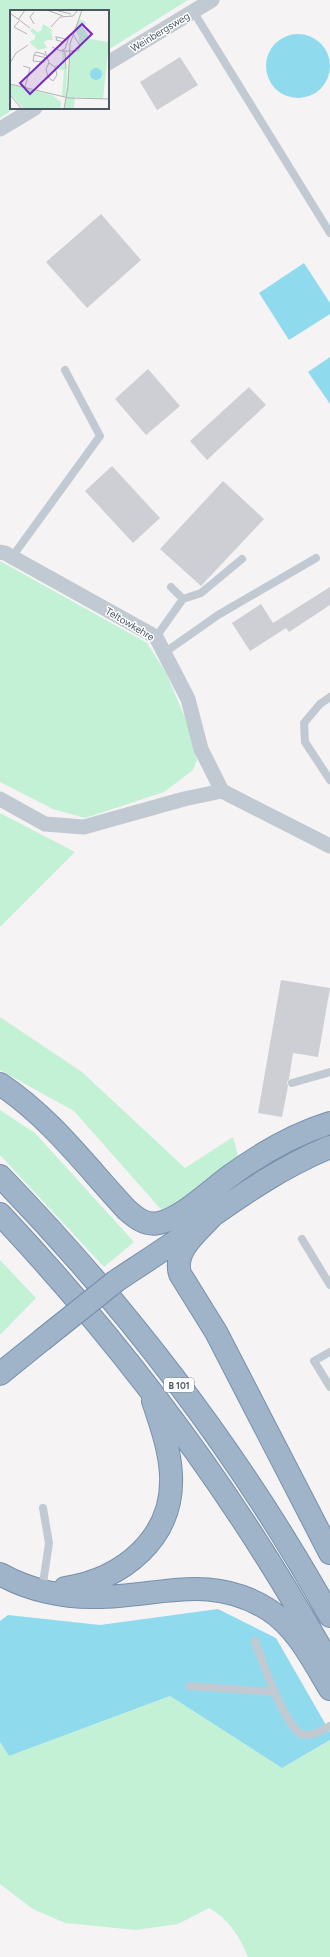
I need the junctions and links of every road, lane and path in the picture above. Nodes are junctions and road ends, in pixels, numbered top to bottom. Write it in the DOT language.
graph roads {
  1 [pos="212,0"];
  2 [pos="194,11"];
  3 [pos="109,62"];
  4 [pos="32,109"];
  5 [pos="0,129"];
  6 [pos="330,233"];
  7 [pos="65,370"];
  8 [pos="6,555"];
  9 [pos="316,558"];
  10 [pos="242,559"];
  11 [pos="171,587"];
  12 [pos="183,599"];
  13 [pos="156,637"];
  14 [pos="164,653"];
  15 [pos="330,697"];
  16 [pos="330,780"];
  17 [pos="222,791"];
  18 [pos="0,799"];
  19 [pos="330,846"];
  20 [pos="330,1072"];
  21 [pos="292,1083"];
  22 [pos="0,1084"];
  23 [pos="330,1123"];
  24 [pos="330,1148"];
  25 [pos="0,1176"];
  26 [pos="206,1207"];
  27 [pos="0,1214"];
  28 [pos="302,1239"];
  29 [pos="330,1285"];
  30 [pos="330,1352"];
  31 [pos="0,1374"];
  32 [pos="149,1387"];
  33 [pos="330,1388"];
  34 [pos="43,1508"];
  35 [pos="330,1553"];
  36 [pos="0,1574"];
  37 [pos="42,1591"];
  38 [pos="330,1616"];
  39 [pos="255,1641"];
  40 [pos="330,1665"];
  41 [pos="190,1686"];
  42 [pos="330,1689"];
  43 [pos="275,1692"];
  44 [pos="330,1726"];
  1 -- 2 [label="street, Weinbergsweg"];
  2 -- 3 [label="street, Weinbergsweg"];
  2 -- 6 [label="lane"];
  4 -- 5 [label="street"];
  7 -- 8 [label="lane"];
  8 -- 13 [label="street, Teltowkehre"];
  9 -- 14 [label="lane"];
  10 -- 12 [label="lane"];
  11 -- 12 [label="lane"];
  12 -- 13 [label="lane"];
  13 -- 14 [label="street, Teltowkehre"];
  14 -- 17 [label="street, Teltowkehre"];
  15 -- 16 [label="lane"];
  17 -- 18 [label="street"];
  17 -- 19 [label="street"];
  20 -- 21 [label="lane"];
  22 -- 26 [label="highway"];
  23 -- 26 [label="highway"];
  24 -- 26 [label="highway"];
  25 -- 38 [label="highway, B 101"];
  26 -- 31 [label="highway, bridge"];
  26 -- 35 [label="highway"];
  27 -- 32 [label="highway, B 101"];
  28 -- 29 [label="lane"];
  30 -- 33 [label="lane"];
  32 -- 37 [label="highway"];
  32 -- 40 [label="highway, B 101"];
  34 -- 37 [label="lane"];
  36 -- 37 [label="highway"];
  37 -- 42 [label="highway"];
  39 -- 43 [label="lane"];
  41 -- 43 [label="lane"];
  43 -- 44 [label="lane"];
}
